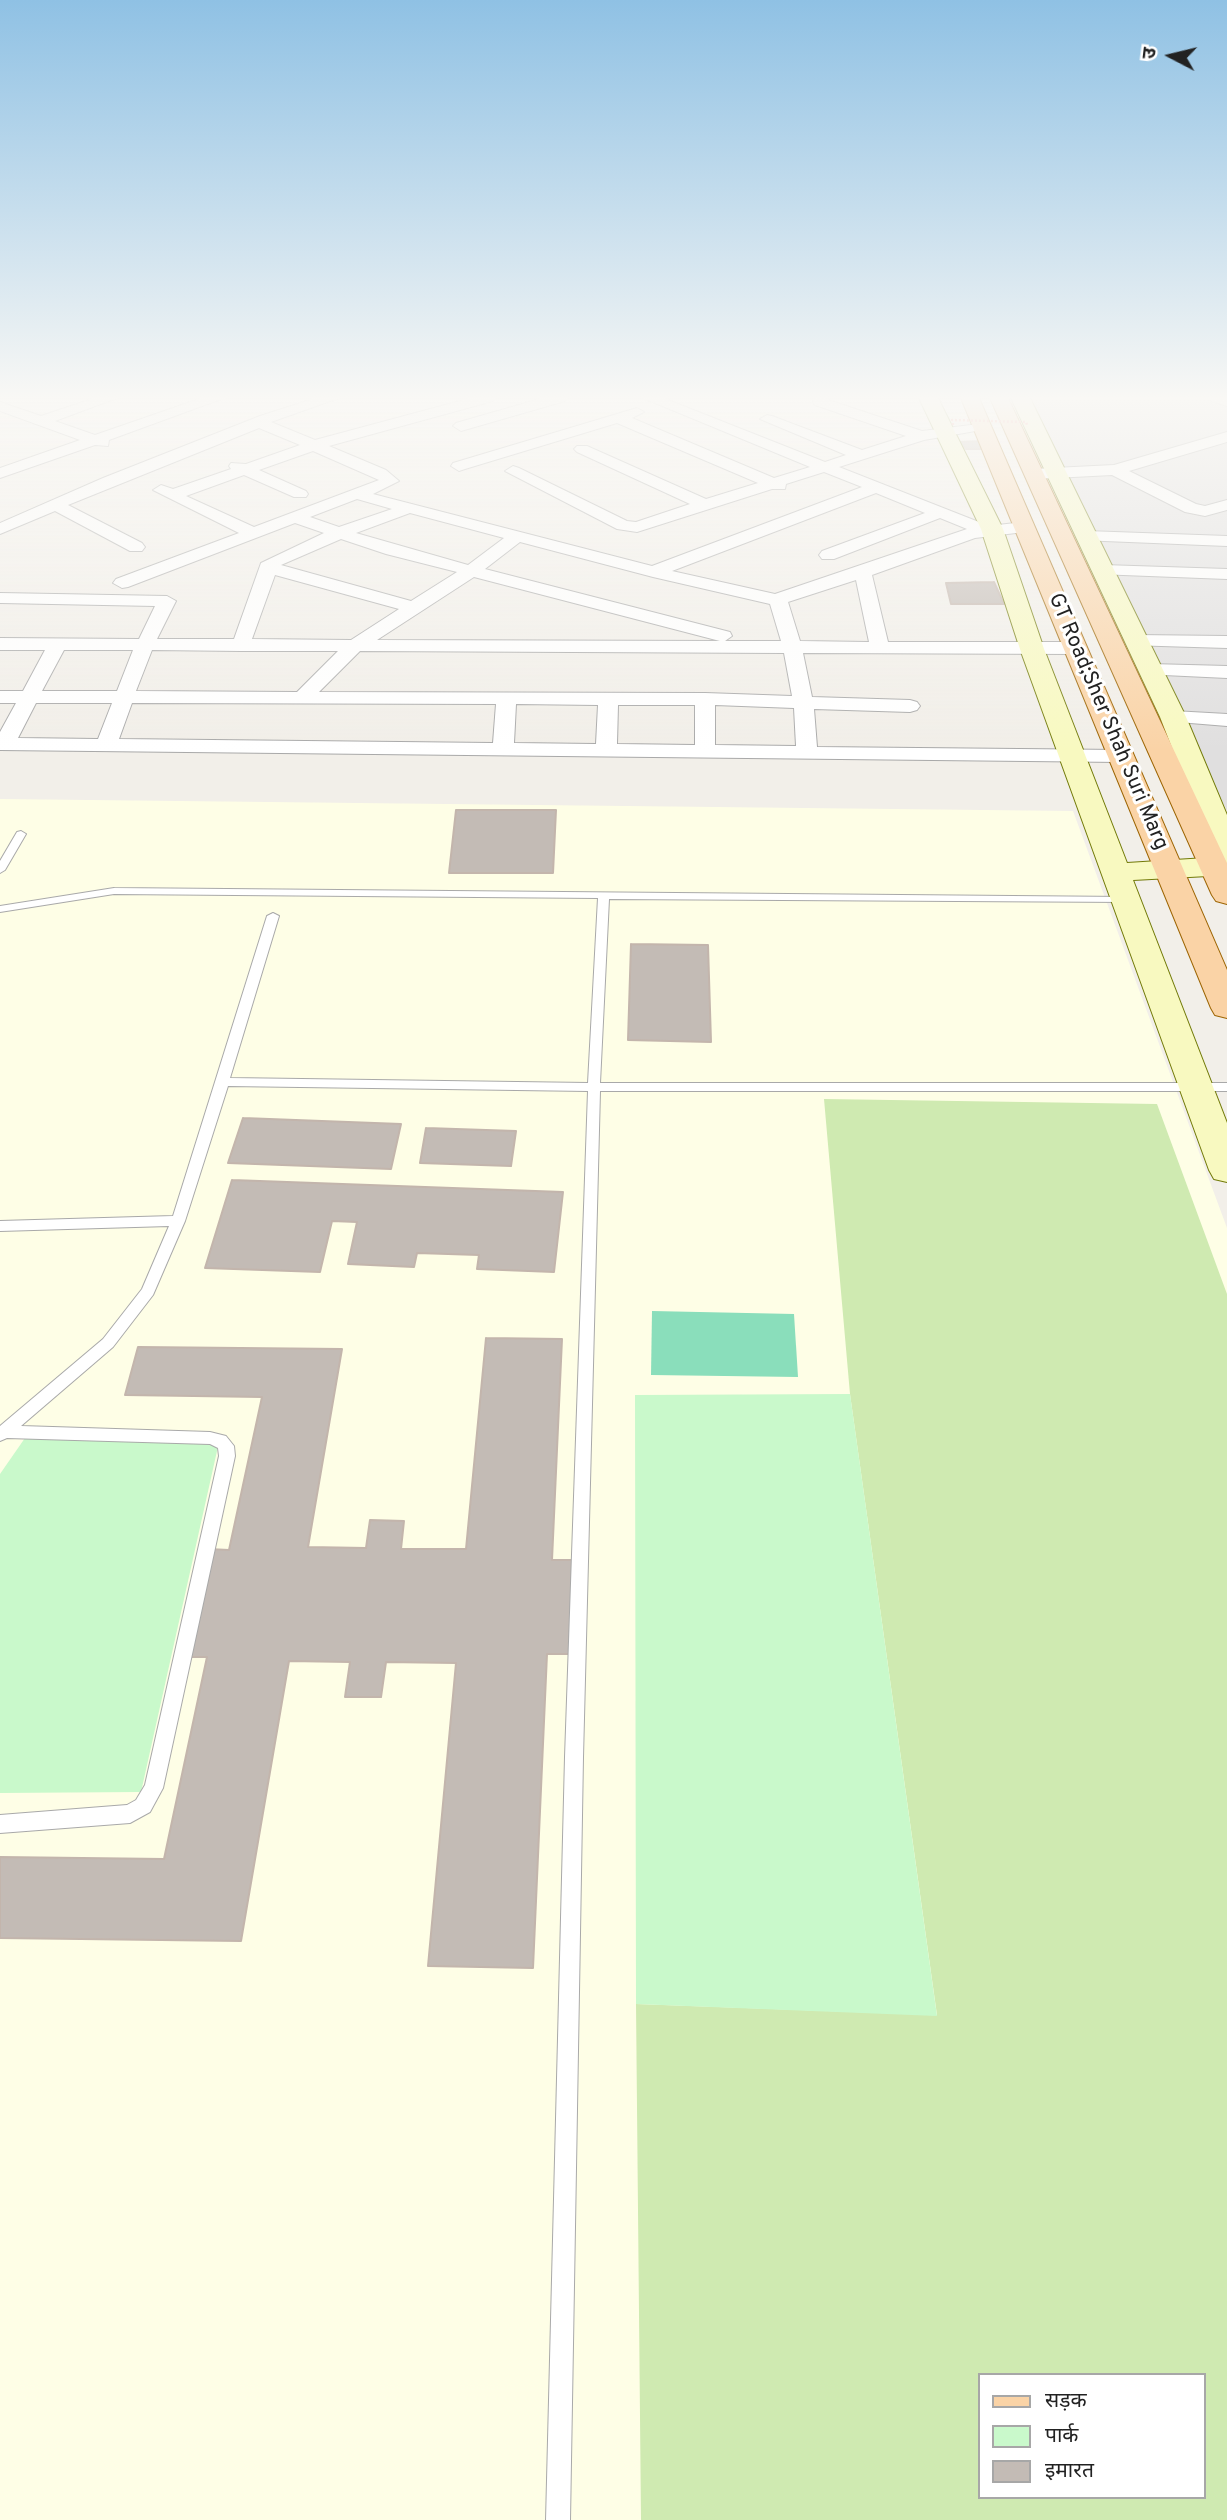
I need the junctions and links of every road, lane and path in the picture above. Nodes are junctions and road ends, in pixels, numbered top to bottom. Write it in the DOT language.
graph roads {
  1 [pos="31,516"];
  2 [pos="75,516"];
  3 [pos="216,516"];
  4 [pos="299,516"];
  5 [pos="388,516"];
  6 [pos="437,516"];
  7 [pos="604,516"];
  8 [pos="673,516"];
  9 [pos="802,516"];
  10 [pos="932,516"];
  11 [pos="951,516"];
  12 [pos="982,516"];
  13 [pos="1019,516"];
  14 [pos="1065,516"];
  15 [pos="1073,516"];
  16 [pos="295,517"];
  17 [pos="1024,527"];
  18 [pos="0,529"];
  19 [pos="988,530"];
  20 [pos="253,533"];
  21 [pos="339,533"];
  22 [pos="1086,536"];
  23 [pos="516,537"];
  24 [pos="1227,541"];
  25 [pos="135,547"];
  26 [pos="828,555"];
  27 [pos="267,567"];
  28 [pos="1103,570"];
  29 [pos="471,571"];
  30 [pos="653,572"];
  31 [pos="863,572"];
  32 [pos="1227,574"];
  33 [pos="121,583"];
  34 [pos="0,598"];
  35 [pos="778,600"];
  36 [pos="412,607"];
  37 [pos="1135,641"];
  38 [pos="1227,642"];
  39 [pos="58,643"];
  40 [pos="0,644"];
  41 [pos="145,644"];
  42 [pos="241,645"];
  43 [pos="354,646"];
  44 [pos="767,648"];
  45 [pos="793,648"];
  46 [pos="1075,648"];
  47 [pos="880,649"];
  48 [pos="1032,649"];
  49 [pos="1150,670"];
  50 [pos="1227,671"];
  51 [pos="220,697"];
  52 [pos="303,697"];
  53 [pos="0,698"];
  54 [pos="29,698"];
  55 [pos="124,698"];
  56 [pos="414,698"];
  57 [pos="506,698"];
  58 [pos="608,699"];
  59 [pos="705,699"];
  60 [pos="803,701"];
  61 [pos="909,706"];
  62 [pos="1173,717"];
  63 [pos="1227,720"];
  64 [pos="2,744"];
  65 [pos="106,745"];
  66 [pos="208,746"];
  67 [pos="405,748"];
  68 [pos="503,749"];
  69 [pos="606,749"];
  70 [pos="705,752"];
  71 [pos="807,753"];
  72 [pos="1072,756"];
  73 [pos="1120,756"];
  74 [pos="22,834"];
  75 [pos="1223,861"];
  76 [pos="0,870"];
  77 [pos="1170,870"];
  78 [pos="1116,872"];
  79 [pos="604,894"];
  80 [pos="1227,895"];
  81 [pos="1125,900"];
  82 [pos="0,909"];
  83 [pos="272,916"];
  84 [pos="1227,1008"];
  85 [pos="223,1082"];
  86 [pos="594,1087"];
  87 [pos="1211,1087"];
  88 [pos="1227,1170"];
  89 [pos="178,1221"];
  90 [pos="0,1226"];
  91 [pos="1,1434"];
  92 [pos="0,1824"];
  93 [pos="558,2520"];
  1 -- 18 [label="street"];
  2 -- 25 [label="street"];
  3 -- 20 [label="street"];
  4 -- 16 [label="street"];
  5 -- 21 [label="street"];
  6 -- 23 [label="street"];
  7 -- 8 [label="street"];
  9 -- 30 [label="street"];
  10 -- 26 [label="street"];
  11 -- 19 [label="street"];
  12 -- 19 [label="main road"];
  13 -- 17 [label="main road, GT Road;Sher Shah Suri Marg"];
  14 -- 75 [label="main road, GT Road;Sher Shah Suri Marg"];
  15 -- 22 [label="main road"];
  16 -- 20 [label="street"];
  16 -- 21 [label="street"];
  17 -- 19 [label="street"];
  17 -- 46 [label="main road, GT Road;Sher Shah Suri Marg"];
  19 -- 31 [label="street"];
  19 -- 48 [label="main road"];
  20 -- 33 [label="street"];
  21 -- 27 [label="street"];
  21 -- 29 [label="street"];
  22 -- 24 [label="street"];
  22 -- 28 [label="main road"];
  23 -- 29 [label="street"];
  23 -- 30 [label="street"];
  27 -- 36 [label="street"];
  27 -- 42 [label="street"];
  28 -- 32 [label="street"];
  28 -- 37 [label="main road"];
  29 -- 36 [label="street"];
  29 -- 44 [label="street"];
  30 -- 35 [label="street"];
  31 -- 35 [label="street"];
  31 -- 47 [label="street"];
  34 -- 41 [label="street"];
  35 -- 45 [label="street"];
  36 -- 43 [label="street"];
  37 -- 38 [label="street"];
  37 -- 49 [label="main road"];
  39 -- 40 [label="street"];
  39 -- 41 [label="street"];
  39 -- 54 [label="street"];
  41 -- 42 [label="street"];
  41 -- 55 [label="street"];
  42 -- 43 [label="street"];
  43 -- 44 [label="street"];
  43 -- 52 [label="street"];
  44 -- 45 [label="street"];
  45 -- 47 [label="street"];
  45 -- 60 [label="street"];
  46 -- 48 [label="street"];
  46 -- 73 [label="main road, GT Road;Sher Shah Suri Marg"];
  47 -- 48 [label="street"];
  48 -- 72 [label="main road"];
  49 -- 50 [label="street"];
  49 -- 62 [label="main road"];
  51 -- 52 [label="street"];
  51 -- 55 [label="street"];
  51 -- 66 [label="street"];
  52 -- 56 [label="street"];
  53 -- 54 [label="street"];
  54 -- 55 [label="street"];
  54 -- 64 [label="street"];
  55 -- 65 [label="street"];
  56 -- 57 [label="street"];
  56 -- 67 [label="street"];
  57 -- 58 [label="street"];
  57 -- 68 [label="street"];
  58 -- 59 [label="street"];
  58 -- 69 [label="street"];
  59 -- 60 [label="street"];
  59 -- 70 [label="street"];
  60 -- 61 [label="street"];
  60 -- 71 [label="street"];
  62 -- 63 [label="street"];
  62 -- 75 [label="main road"];
  64 -- 65 [label="street"];
  65 -- 66 [label="street"];
  66 -- 67 [label="street"];
  67 -- 68 [label="street"];
  68 -- 69 [label="street"];
  69 -- 70 [label="street"];
  70 -- 71 [label="street"];
  71 -- 72 [label="street"];
  72 -- 73 [label="street"];
  72 -- 78 [label="main road"];
  73 -- 77 [label="main road, GT Road;Sher Shah Suri Marg"];
  74 -- 76 [label="lane"];
  75 -- 77 [label="main road"];
  75 -- 80 [label="main road, GT Road;Sher Shah Suri Marg"];
  77 -- 78 [label="main road"];
  77 -- 84 [label="main road, GT Road;Sher Shah Suri Marg"];
  78 -- 81 [label="main road"];
  79 -- 81 [label="lane"];
  79 -- 82 [label="lane"];
  79 -- 86 [label="lane"];
  81 -- 87 [label="main road"];
  83 -- 85 [label="lane"];
  85 -- 86 [label="lane"];
  85 -- 89 [label="lane"];
  86 -- 87 [label="lane"];
  86 -- 93 [label="lane"];
  87 -- 88 [label="main road"];
  89 -- 90 [label="lane"];
  89 -- 91 [label="lane"];
  91 -- 92 [label="lane"];
}
